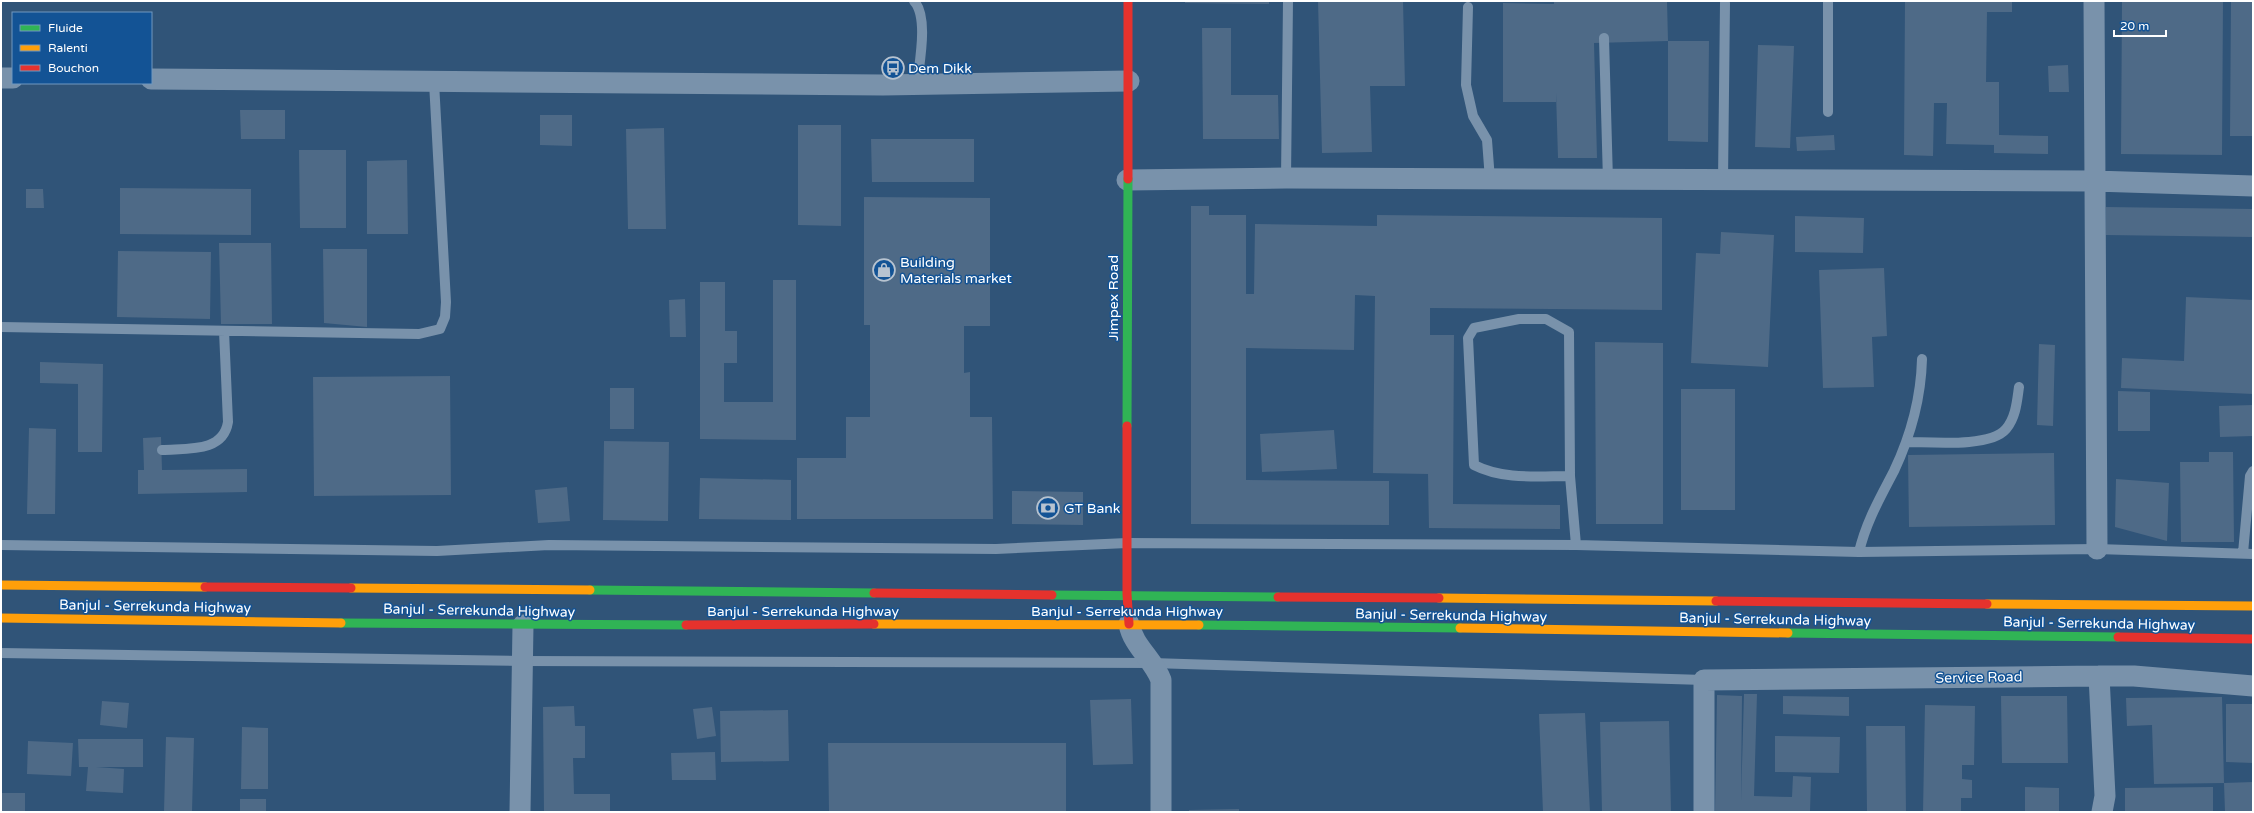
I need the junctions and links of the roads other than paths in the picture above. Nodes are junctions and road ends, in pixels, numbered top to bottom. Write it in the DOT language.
graph roads {
  1 [pos="914,1"];
  2 [pos="1128,1"];
  3 [pos="1288,1"];
  4 [pos="1828,1"];
  5 [pos="2094,1"];
  6 [pos="1725,3"];
  7 [pos="1468,8"];
  8 [pos="1604,38"];
  9 [pos="1,78"];
  10 [pos="12,78"];
  11 [pos="152,79"];
  12 [pos="1129,80"];
  13 [pos="434,82"];
  14 [pos="917,85"];
  15 [pos="1828,112"];
  16 [pos="1286,178"];
  17 [pos="1127,180"];
  18 [pos="1490,180"];
  19 [pos="1608,181"];
  20 [pos="1723,181"];
  21 [pos="2094,181"];
  22 [pos="2253,186"];
  23 [pos="1,327"];
  24 [pos="224,330"];
  25 [pos="1922,359"];
  26 [pos="2019,387"];
  27 [pos="1906,442"];
  28 [pos="162,450"];
  29 [pos="2253,471"];
  30 [pos="1570,476"];
  31 [pos="1127,543"];
  32 [pos="1,545"];
  33 [pos="1576,545"];
  34 [pos="2097,549"];
  35 [pos="1859,552"];
  36 [pos="2248,554"];
  37 [pos="1,585"];
  38 [pos="1127,594"];
  39 [pos="2253,606"];
  40 [pos="1,618"];
  41 [pos="1129,624"];
  42 [pos="523,625"];
  43 [pos="2253,639"];
  44 [pos="1,652"];
  45 [pos="522,661"];
  46 [pos="1152,663"];
  47 [pos="2099,676"];
  48 [pos="1704,680"];
  49 [pos="2253,686"];
  50 [pos="520,812"];
  51 [pos="1161,812"];
  52 [pos="1704,812"];
  53 [pos="2102,812"];
  1 -- 14 [label="lane"];
  2 -- 12 [label="main road, Jimpex Road"];
  3 -- 16 [label="lane"];
  4 -- 15 [label="lane"];
  5 -- 21 [label="street"];
  6 -- 20 [label="lane"];
  7 -- 18 [label="lane"];
  8 -- 19 [label="lane"];
  9 -- 10 [label="street"];
  11 -- 13 [label="street"];
  12 -- 14 [label="street"];
  12 -- 17 [label="main road, Jimpex Road"];
  13 -- 14 [label="street"];
  13 -- 24 [label="lane"];
  16 -- 17 [label="street"];
  16 -- 18 [label="street"];
  17 -- 31 [label="main road, Jimpex Road"];
  18 -- 19 [label="street"];
  19 -- 20 [label="street"];
  20 -- 21 [label="street"];
  21 -- 22 [label="street"];
  21 -- 34 [label="street"];
  23 -- 24 [label="lane"];
  24 -- 28 [label="lane"];
  25 -- 27 [label="lane"];
  26 -- 27 [label="lane"];
  27 -- 35 [label="lane"];
  29 -- 36 [label="lane"];
  30 -- 30 [label="lane"];
  30 -- 33 [label="lane"];
  31 -- 32 [label="lane"];
  31 -- 33 [label="lane"];
  31 -- 38 [label="main road, Jimpex Road"];
  33 -- 35 [label="lane"];
  34 -- 35 [label="lane"];
  34 -- 36 [label="lane"];
  37 -- 38 [label="main road, Banjul - Serrekunda Highway"];
  38 -- 39 [label="main road, Banjul - Serrekunda Highway"];
  38 -- 41 [label="main road, Jimpex Road"];
  40 -- 42 [label="main road, Banjul - Serrekunda Highway"];
  41 -- 42 [label="main road, Banjul - Serrekunda Highway"];
  41 -- 43 [label="main road, Banjul - Serrekunda Highway"];
  41 -- 46 [label="street"];
  42 -- 45 [label="street"];
  44 -- 45 [label="lane"];
  45 -- 46 [label="lane"];
  45 -- 50 [label="street"];
  46 -- 48 [label="lane"];
  46 -- 51 [label="street"];
  47 -- 48 [label="street, Service Road"];
  47 -- 49 [label="street, Service Road"];
  47 -- 53 [label="street"];
  48 -- 52 [label="street"];
}
